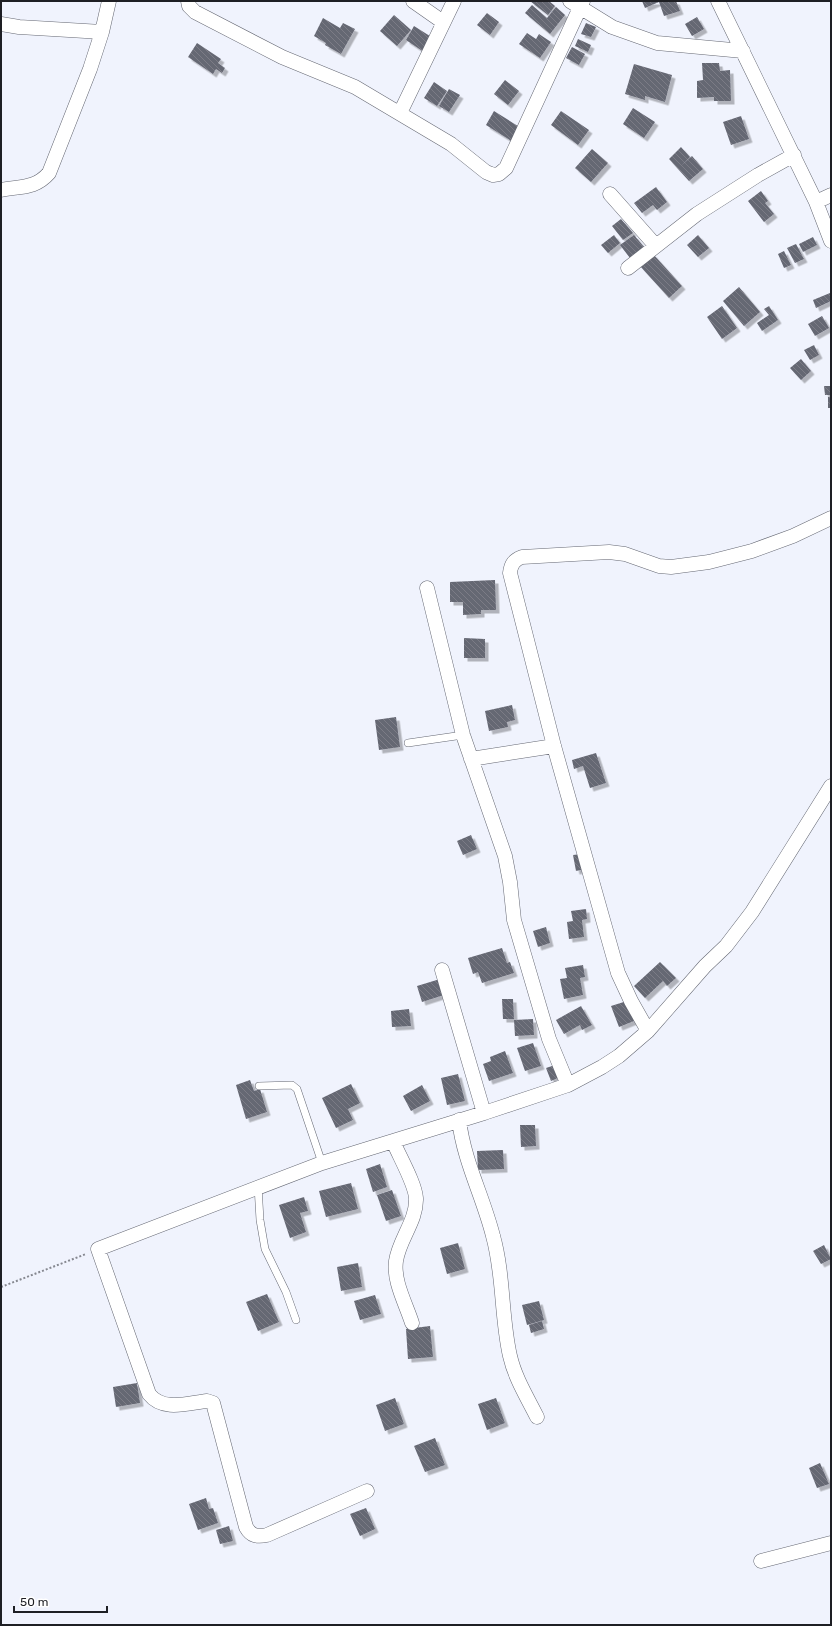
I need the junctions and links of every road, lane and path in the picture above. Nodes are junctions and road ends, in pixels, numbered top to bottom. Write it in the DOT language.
graph roads {
  1 [pos="109,1"];
  2 [pos="188,1"];
  3 [pos="413,1"];
  4 [pos="454,1"];
  5 [pos="718,1"];
  6 [pos="578,3"];
  7 [pos="444,22"];
  8 [pos="1,24"];
  9 [pos="102,32"];
  10 [pos="743,52"];
  11 [pos="400,112"];
  12 [pos="794,155"];
  13 [pos="1,190"];
  14 [pos="610,194"];
  15 [pos="831,195"];
  16 [pos="816,202"];
  17 [pos="831,241"];
  18 [pos="656,246"];
  19 [pos="628,268"];
  20 [pos="831,518"];
  21 [pos="427,588"];
  22 [pos="463,735"];
  23 [pos="408,743"];
  24 [pos="554,746"];
  25 [pos="471,759"];
  26 [pos="831,786"];
  27 [pos="442,970"];
  28 [pos="648,1031"];
  29 [pos="568,1085"];
  30 [pos="259,1086"];
  31 [pos="484,1113"];
  32 [pos="459,1120"];
  33 [pos="393,1141"];
  34 [pos="322,1163"];
  35 [pos="258,1186"];
  36 [pos="98,1249"];
  37 [pos="1,1287"];
  38 [pos="296,1320"];
  39 [pos="412,1323"];
  40 [pos="537,1417"];
  41 [pos="367,1491"];
  42 [pos="831,1542"];
  43 [pos="761,1561"];
  1 -- 9 [label="street"];
  2 -- 11 [label="street"];
  3 -- 7 [label="street"];
  4 -- 7 [label="street"];
  5 -- 10 [label="street"];
  6 -- 10 [label="street"];
  6 -- 11 [label="street"];
  7 -- 11 [label="street"];
  8 -- 9 [label="street"];
  9 -- 13 [label="street"];
  10 -- 12 [label="street"];
  12 -- 16 [label="street"];
  12 -- 18 [label="street"];
  14 -- 18 [label="street"];
  15 -- 16 [label="street"];
  16 -- 17 [label="street"];
  18 -- 19 [label="street"];
  20 -- 24 [label="street"];
  21 -- 22 [label="street"];
  22 -- 23 [label="lane"];
  22 -- 25 [label="street"];
  24 -- 25 [label="street"];
  24 -- 28 [label="street"];
  25 -- 29 [label="street"];
  26 -- 28 [label="street"];
  27 -- 31 [label="street"];
  28 -- 29 [label="street"];
  29 -- 31 [label="street"];
  30 -- 34 [label="lane"];
  31 -- 32 [label="street"];
  32 -- 33 [label="street"];
  32 -- 40 [label="street"];
  33 -- 34 [label="street"];
  33 -- 39 [label="street"];
  34 -- 35 [label="street"];
  35 -- 36 [label="street"];
  35 -- 38 [label="lane"];
  36 -- 37 [label="path"];
  36 -- 41 [label="street"];
  42 -- 43 [label="street"];
}
